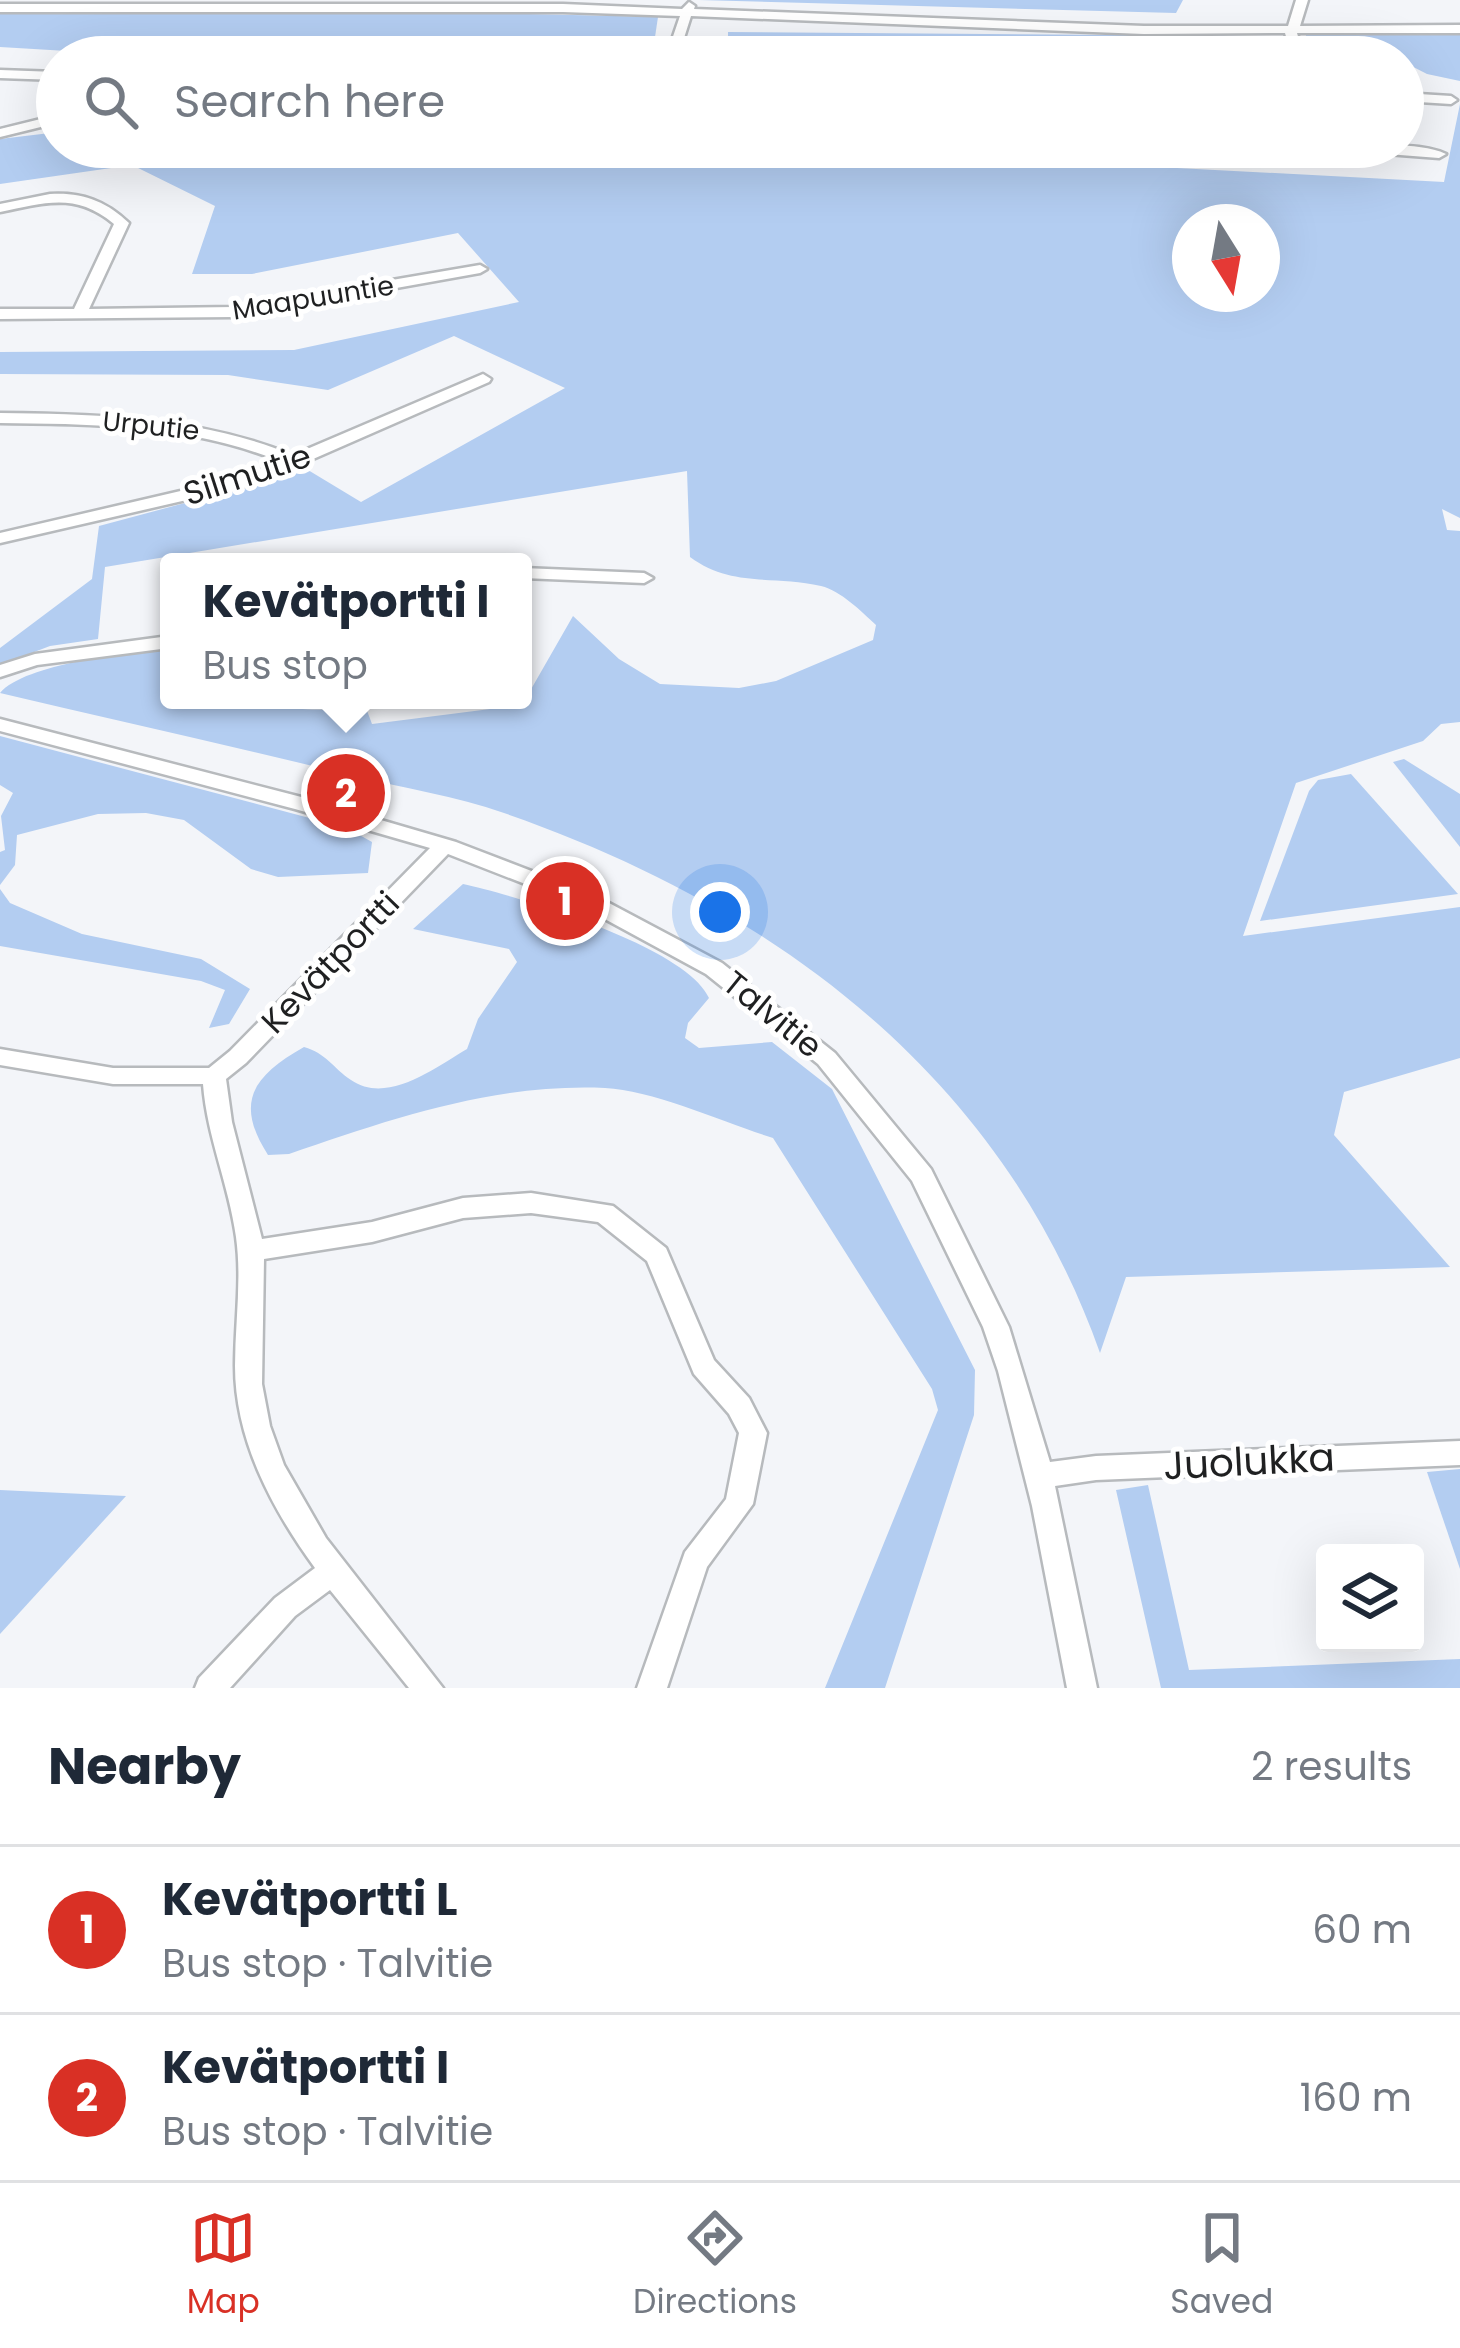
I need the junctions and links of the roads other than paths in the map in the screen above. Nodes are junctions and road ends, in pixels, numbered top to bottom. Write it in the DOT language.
graph roads {
  1 [pos="1302,0"];
  2 [pos="688,7"];
  3 [pos="0,8"];
  4 [pos="1292,27"];
  5 [pos="1460,29"];
  6 [pos="679,36"];
  7 [pos="1294,36"];
  8 [pos="0,74"];
  9 [pos="36,75"];
  10 [pos="1424,98"];
  11 [pos="1451,100"];
  12 [pos="36,124"];
  13 [pos="0,133"];
  14 [pos="1424,153"];
  15 [pos="1439,154"];
  16 [pos="0,208"];
  17 [pos="480,268"];
  18 [pos="80,312"];
  19 [pos="0,314"];
  20 [pos="483,379"];
  21 [pos="0,418"];
  22 [pos="296,462"];
  23 [pos="0,538"];
  24 [pos="532,573"];
  25 [pos="644,578"];
  26 [pos="160,643"];
  27 [pos="0,670"];
  28 [pos="0,725"];
  29 [pos="444,846"];
  30 [pos="0,1058"];
  31 [pos="214,1076"];
  32 [pos="251,1252"];
  33 [pos="1460,1453"];
  34 [pos="1039,1476"];
  35 [pos="333,1571"];
  36 [pos="210,1688"];
  37 [pos="428,1688"];
  38 [pos="652,1688"];
  39 [pos="1082,1688"];
  1 -- 4 [label="street"];
  2 -- 3 [label="street"];
  2 -- 4 [label="street"];
  2 -- 6 [label="street"];
  4 -- 5 [label="street"];
  4 -- 7 [label="street"];
  8 -- 9 [label="street"];
  10 -- 11 [label="street"];
  12 -- 13 [label="street"];
  14 -- 15 [label="street"];
  16 -- 18 [label="street"];
  17 -- 18 [label="street, Maapuuntie"];
  18 -- 19 [label="street, Maapuuntie"];
  20 -- 22 [label="street, Silmutie"];
  21 -- 22 [label="street, Urputie"];
  22 -- 23 [label="street, Silmutie"];
  24 -- 25 [label="street"];
  26 -- 27 [label="street"];
  28 -- 29 [label="street, Talvitie"];
  29 -- 31 [label="street, Kevätportti"];
  29 -- 34 [label="street, Talvitie"];
  30 -- 31 [label="street"];
  31 -- 32 [label="street"];
  32 -- 35 [label="street"];
  32 -- 38 [label="street"];
  33 -- 34 [label="street, Juolukka"];
  34 -- 39 [label="street, Talvitie"];
  35 -- 36 [label="street"];
  35 -- 37 [label="street"];
}
